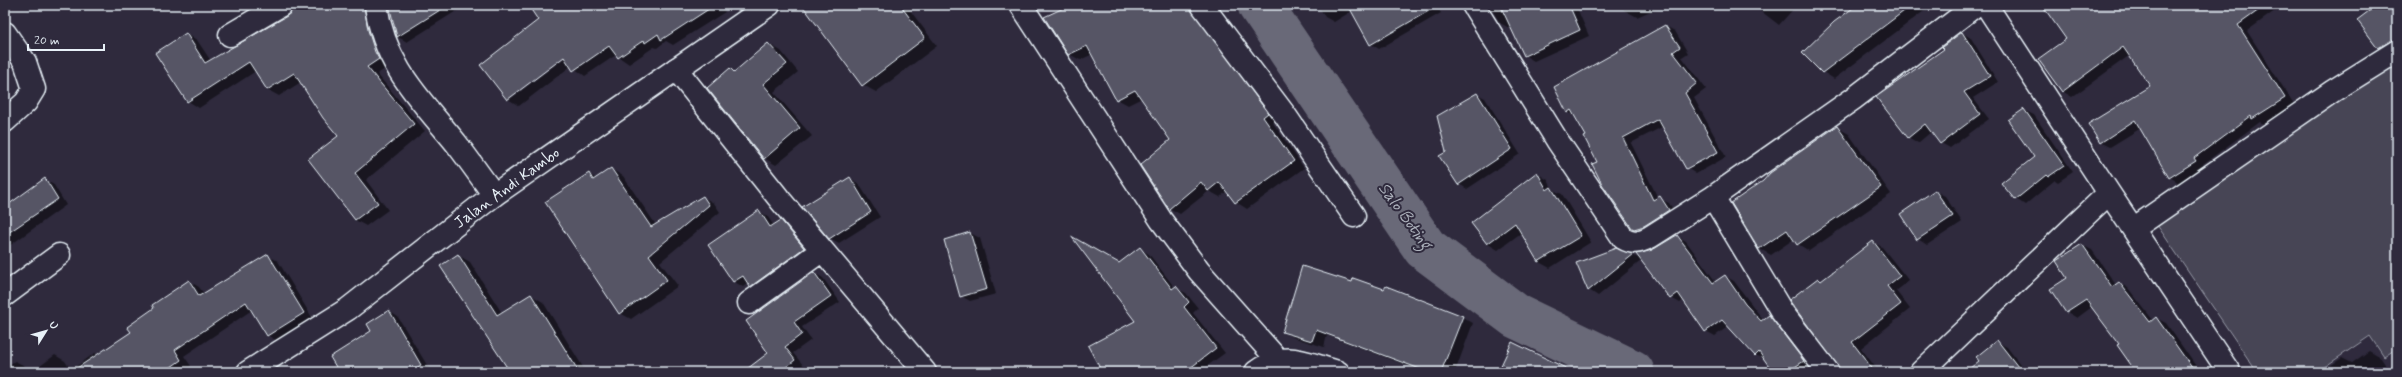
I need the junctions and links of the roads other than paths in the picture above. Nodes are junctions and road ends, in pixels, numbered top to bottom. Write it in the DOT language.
graph roads {
  1 [pos="282,5"];
  2 [pos="376,5"];
  3 [pos="769,5"];
  4 [pos="1021,5"];
  5 [pos="1202,5"];
  6 [pos="1473,5"];
  7 [pos="1976,5"];
  8 [pos="1986,5"];
  9 [pos="5,33"];
  10 [pos="230,35"];
  11 [pos="2397,51"];
  12 [pos="676,69"];
  13 [pos="5,121"];
  14 [pos="494,194"];
  15 [pos="2109,194"];
  16 [pos="1713,197"];
  17 [pos="1354,216"];
  18 [pos="2133,229"];
  19 [pos="821,251"];
  20 [pos="59,255"];
  21 [pos="5,295"];
  22 [pos="749,303"];
  23 [pos="1277,360"];
  24 [pos="248,372"];
  25 [pos="925,372"];
  26 [pos="1256,372"];
  27 [pos="1338,372"];
  28 [pos="1828,372"];
  29 [pos="1921,372"];
  30 [pos="2229,372"];
  1 -- 10 [label="street"];
  2 -- 14 [label="street"];
  3 -- 12 [label="street, Jalan Andi Kambo"];
  4 -- 23 [label="street"];
  5 -- 17 [label="street"];
  6 -- 16 [label="street"];
  7 -- 16 [label="street"];
  8 -- 15 [label="street"];
  9 -- 13 [label="street"];
  11 -- 18 [label="street"];
  12 -- 14 [label="street, Jalan Andi Kambo"];
  12 -- 19 [label="street"];
  14 -- 24 [label="street, Jalan Andi Kambo"];
  15 -- 18 [label="street"];
  15 -- 29 [label="street"];
  16 -- 28 [label="street"];
  18 -- 30 [label="street"];
  19 -- 22 [label="street"];
  19 -- 25 [label="street"];
  20 -- 21 [label="street"];
  23 -- 26 [label="street"];
  23 -- 27 [label="street"];
}
